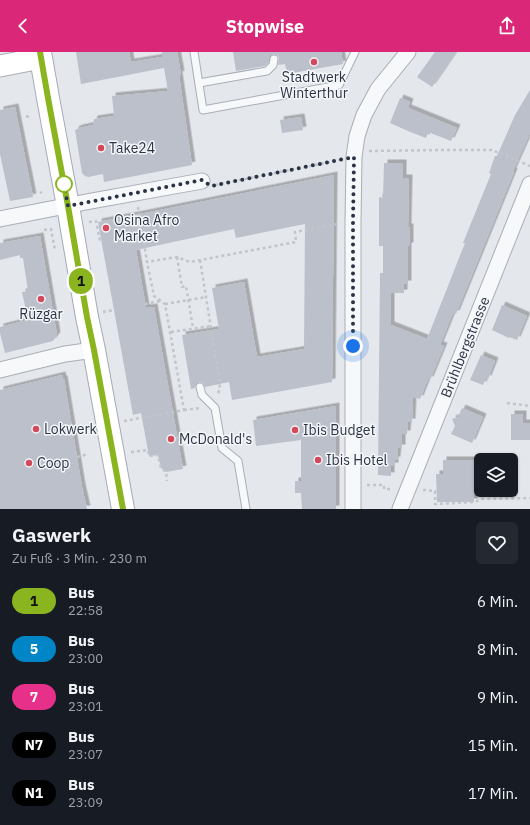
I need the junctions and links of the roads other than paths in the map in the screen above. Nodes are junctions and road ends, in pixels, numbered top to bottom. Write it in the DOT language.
graph roads {
  1 [pos="194,52"];
  2 [pos="355,52"];
  3 [pos="408,52"];
  4 [pos="41,55"];
  5 [pos="274,59"];
  6 [pos="0,66"];
  7 [pos="199,83"];
  8 [pos="202,180"];
  9 [pos="530,184"];
  10 [pos="68,206"];
  11 [pos="0,219"];
  12 [pos="94,350"];
  13 [pos="0,370"];
  14 [pos="200,387"];
  15 [pos="123,509"];
  16 [pos="246,509"];
  17 [pos="353,509"];
  18 [pos="400,509"];
  1 -- 7 [label="lane"];
  2 -- 7 [label="lane"];
  3 -- 17 [label="street"];
  4 -- 6 [label="main road"];
  4 -- 10 [label="main road"];
  5 -- 7 [label="lane"];
  8 -- 10 [label="street"];
  9 -- 18 [label="street, Brühlbergstrasse"];
  10 -- 11 [label="street"];
  10 -- 12 [label="main road"];
  12 -- 13 [label="street"];
  12 -- 15 [label="main road"];
  14 -- 16 [label="lane"];
}
